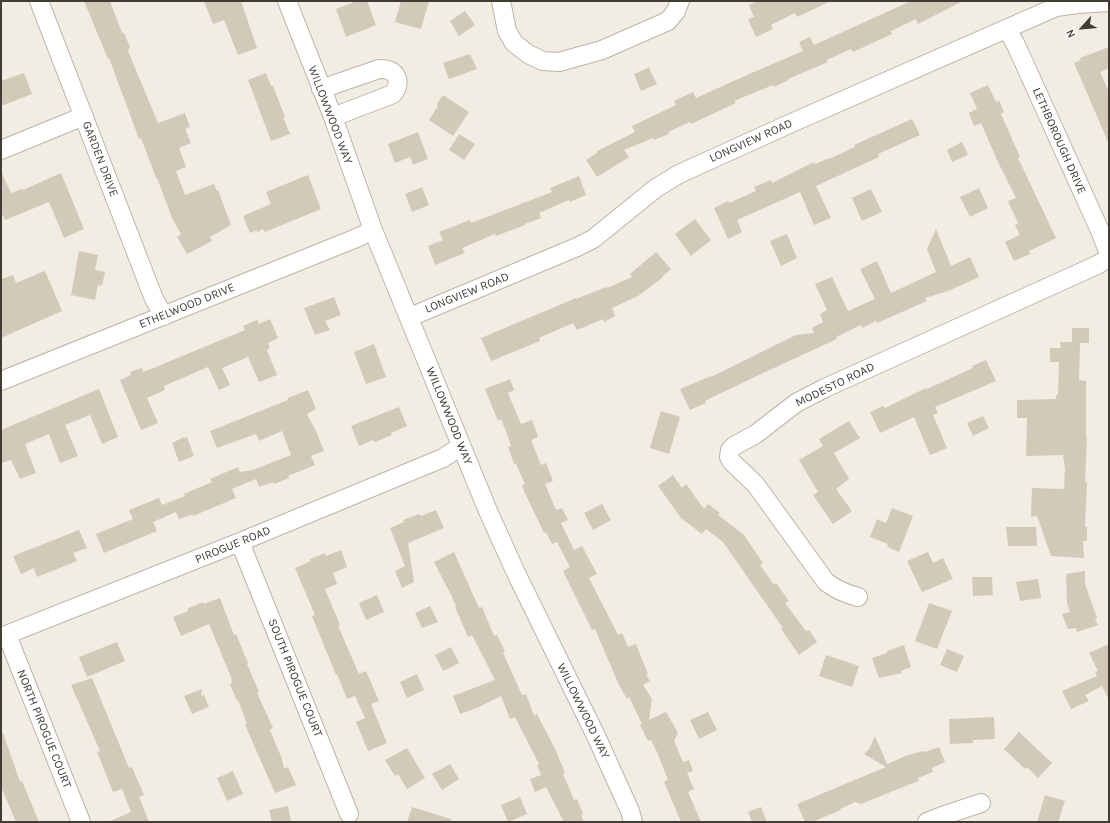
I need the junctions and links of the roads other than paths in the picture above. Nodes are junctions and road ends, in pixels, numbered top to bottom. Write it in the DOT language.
graph roads {
  1 [pos="39,1"];
  2 [pos="286,1"];
  3 [pos="501,1"];
  4 [pos="680,1"];
  5 [pos="1109,2"];
  6 [pos="1007,29"];
  7 [pos="321,89"];
  8 [pos="84,116"];
  9 [pos="333,117"];
  10 [pos="1,150"];
  11 [pos="373,230"];
  12 [pos="1109,254"];
  13 [pos="1109,258"];
  14 [pos="164,316"];
  15 [pos="410,317"];
  16 [pos="1,381"];
  17 [pos="461,446"];
  18 [pos="240,542"];
  19 [pos="858,597"];
  20 [pos="4,636"];
  21 [pos="981,803"];
  22 [pos="349,814"];
  23 [pos="81,822"];
  24 [pos="634,822"];
  25 [pos="928,822"];
  1 -- 8 [label="street, GARDEN DRIVE"];
  2 -- 7 [label="street, WILLOWWOOD WAY"];
  3 -- 4 [label="street"];
  5 -- 6 [label="street, LONGVIEW ROAD"];
  6 -- 12 [label="street, LETHBOROUGH DRIVE"];
  6 -- 15 [label="street, LONGVIEW ROAD"];
  7 -- 9 [label="street, WILLOWWOOD WAY"];
  7 -- 9 [label="street"];
  8 -- 10 [label="street"];
  8 -- 14 [label="street, GARDEN DRIVE"];
  9 -- 11 [label="street, WILLOWWOOD WAY"];
  11 -- 14 [label="street, ETHELWOOD DRIVE"];
  11 -- 15 [label="street, WILLOWWOOD WAY"];
  13 -- 19 [label="street, MODESTO ROAD"];
  14 -- 16 [label="street, ETHELWOOD DRIVE"];
  15 -- 17 [label="street, WILLOWWOOD WAY"];
  17 -- 18 [label="street, PIROGUE ROAD"];
  17 -- 24 [label="street, WILLOWWOOD WAY"];
  18 -- 20 [label="street, PIROGUE ROAD"];
  18 -- 22 [label="street, SOUTH PIROGUE COURT"];
  20 -- 23 [label="street, NORTH PIROGUE COURT"];
  21 -- 25 [label="street"];
}
